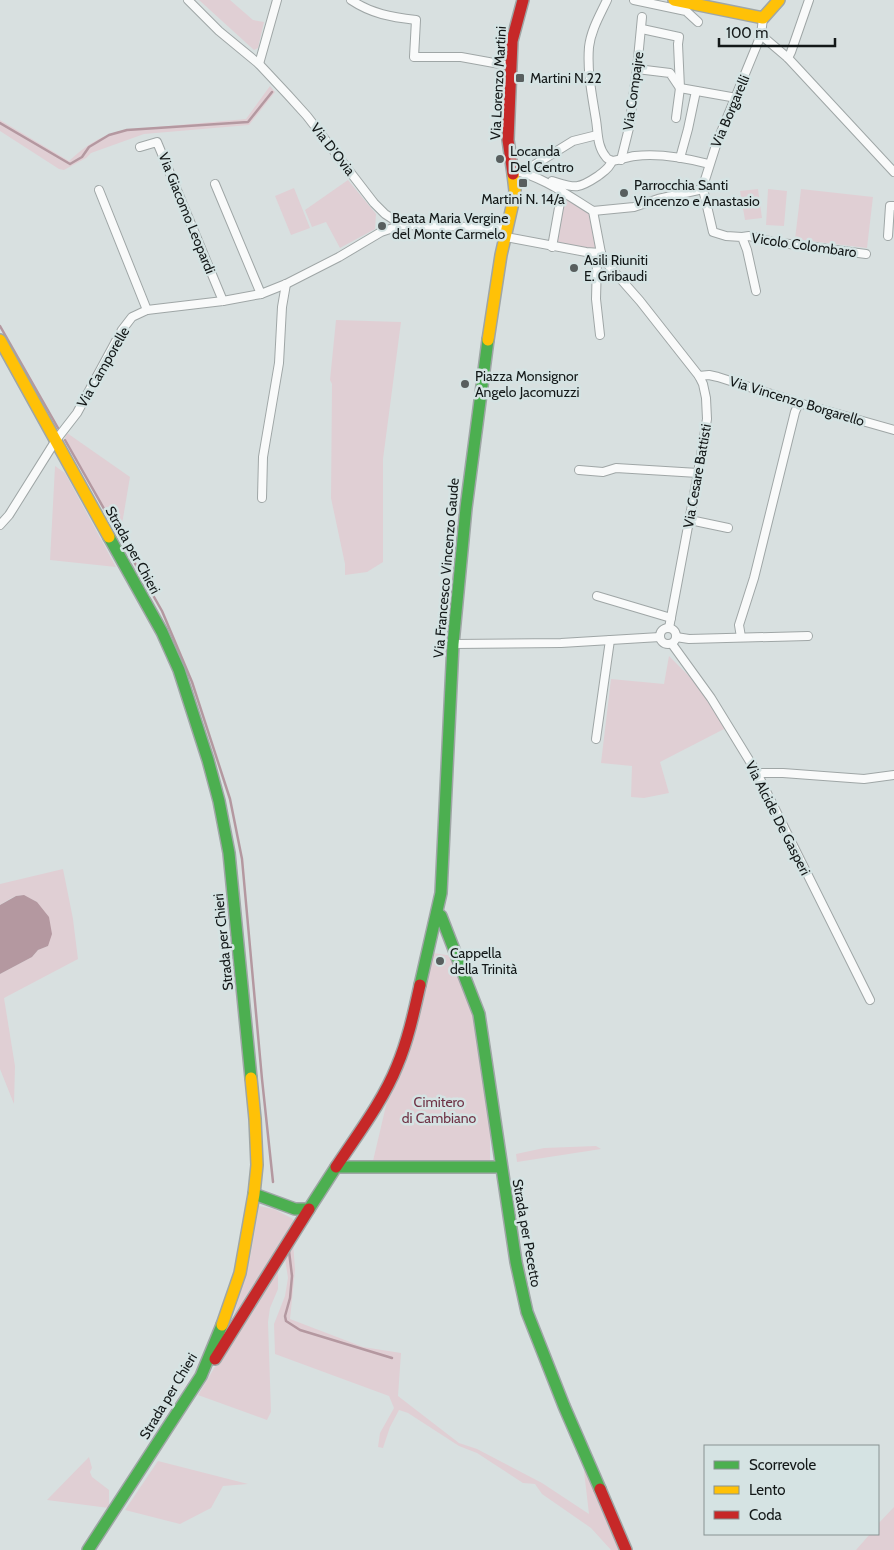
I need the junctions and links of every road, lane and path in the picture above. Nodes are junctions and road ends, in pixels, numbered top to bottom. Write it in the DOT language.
graph roads {
  1 [pos="188,0"];
  2 [pos="277,0"];
  3 [pos="351,0"];
  4 [pos="523,0"];
  5 [pos="607,0"];
  6 [pos="634,0"];
  7 [pos="674,0"];
  8 [pos="779,0"];
  9 [pos="809,0"];
  10 [pos="644,2"];
  11 [pos="762,18"];
  12 [pos="698,22"];
  13 [pos="642,29"];
  14 [pos="761,35"];
  15 [pos="788,58"];
  16 [pos="259,64"];
  17 [pos="511,66"];
  18 [pos="638,69"];
  19 [pos="680,88"];
  20 [pos="696,91"];
  21 [pos="734,99"];
  22 [pos="676,118"];
  23 [pos="597,135"];
  24 [pos="140,147"];
  25 [pos="680,158"];
  26 [pos="621,160"];
  27 [pos="612,161"];
  28 [pos="709,164"];
  29 [pos="512,170"];
  30 [pos="894,172"];
  31 [pos="527,173"];
  32 [pos="545,181"];
  33 [pos="215,184"];
  34 [pos="703,189"];
  35 [pos="99,190"];
  36 [pos="562,191"];
  37 [pos="894,206"];
  38 [pos="593,211"];
  39 [pos="402,225"];
  40 [pos="506,233"];
  41 [pos="888,236"];
  42 [pos="742,237"];
  43 [pos="552,246"];
  44 [pos="866,254"];
  45 [pos="602,256"];
  46 [pos="286,284"];
  47 [pos="756,291"];
  48 [pos="261,294"];
  49 [pos="223,301"];
  50 [pos="147,310"];
  51 [pos="600,335"];
  52 [pos="0,340"];
  53 [pos="699,376"];
  54 [pos="800,402"];
  55 [pos="894,430"];
  56 [pos="56,440"];
  57 [pos="579,470"];
  58 [pos="698,473"];
  59 [pos="262,498"];
  60 [pos="690,520"];
  61 [pos="0,525"];
  62 [pos="728,528"];
  63 [pos="597,596"];
  64 [pos="671,618"];
  65 [pos="669,628"];
  66 [pos="808,636"];
  67 [pos="741,637"];
  68 [pos="660,638"];
  69 [pos="610,640"];
  70 [pos="674,641"];
  71 [pos="453,644"];
  72 [pos="596,739"];
  73 [pos="757,773"];
  74 [pos="894,775"];
  75 [pos="437,913"];
  76 [pos="870,1000"];
  77 [pos="501,1166"];
  78 [pos="336,1167"];
  79 [pos="254,1194"];
  80 [pos="309,1209"];
  81 [pos="201,1376"];
  82 [pos="88,1550"];
  83 [pos="626,1550"];
  1 -- 16 [label="street, Via D'Ovia"];
  2 -- 16 [label="street"];
  3 -- 17 [label="street"];
  4 -- 17 [label="street, Via Lorenzo Martini"];
  5 -- 23 [label="street"];
  6 -- 10 [label="street"];
  7 -- 11 [label="street"];
  8 -- 11 [label="street"];
  9 -- 15 [label="street"];
  10 -- 12 [label="street"];
  10 -- 13 [label="street, Via Compajre"];
  11 -- 14 [label="street, Via Borgarelli"];
  13 -- 18 [label="street, Via Compajre"];
  13 -- 19 [label="street"];
  14 -- 15 [label="street"];
  14 -- 21 [label="street, Via Borgarelli"];
  15 -- 30 [label="street"];
  16 -- 39 [label="street, Via D'Ovia"];
  17 -- 29 [label="street, Via Lorenzo Martini"];
  18 -- 19 [label="street"];
  18 -- 26 [label="street, Via Compajre"];
  19 -- 20 [label="street"];
  19 -- 22 [label="street"];
  20 -- 21 [label="street"];
  20 -- 25 [label="street"];
  21 -- 28 [label="street, Via Borgarelli"];
  23 -- 27 [label="street"];
  23 -- 31 [label="street"];
  24 -- 49 [label="street, Via Giacomo Leopardi"];
  25 -- 26 [label="street"];
  25 -- 28 [label="street"];
  26 -- 27 [label="street"];
  27 -- 32 [label="street"];
  28 -- 34 [label="street, Via Borgarelli"];
  29 -- 31 [label="street"];
  29 -- 40 [label="street, Via Lorenzo Martini"];
  31 -- 32 [label="street"];
  32 -- 36 [label="street"];
  33 -- 48 [label="street"];
  34 -- 38 [label="street"];
  34 -- 42 [label="street, Vicolo Colombaro"];
  35 -- 50 [label="street"];
  36 -- 38 [label="street"];
  36 -- 43 [label="street"];
  37 -- 41 [label="street"];
  38 -- 45 [label="street, Via Cesare Battisti"];
  39 -- 40 [label="street"];
  39 -- 46 [label="street, Via Camporelle"];
  40 -- 43 [label="street"];
  40 -- 71 [label="street, Via Francesco Vincenzo Gaude"];
  42 -- 44 [label="street, Vicolo Colombaro"];
  42 -- 47 [label="street, Vicolo Colombaro"];
  43 -- 45 [label="street"];
  45 -- 51 [label="street"];
  45 -- 53 [label="street, Via Cesare Battisti"];
  46 -- 48 [label="street, Via Camporelle"];
  46 -- 59 [label="street"];
  48 -- 49 [label="street, Via Camporelle"];
  49 -- 50 [label="street, Via Camporelle"];
  50 -- 56 [label="street, Via Camporelle"];
  52 -- 56 [label="street, Strada per Chieri"];
  53 -- 54 [label="street, Via Vincenzo Borgarello"];
  53 -- 58 [label="street, Via Cesare Battisti"];
  54 -- 55 [label="street, Via Vincenzo Borgarello"];
  54 -- 67 [label="street"];
  56 -- 61 [label="street, Via Camporelle"];
  56 -- 79 [label="street, Strada per Chieri"];
  57 -- 58 [label="street"];
  58 -- 60 [label="street, Via Cesare Battisti"];
  60 -- 62 [label="street"];
  60 -- 64 [label="street, Via Cesare Battisti"];
  63 -- 64 [label="street"];
  64 -- 65 [label="street, Via Cesare Battisti"];
  65 -- 68 [label="street"];
  65 -- 70 [label="street"];
  66 -- 67 [label="street"];
  67 -- 70 [label="street"];
  68 -- 69 [label="street"];
  68 -- 70 [label="street"];
  69 -- 71 [label="street"];
  69 -- 72 [label="street"];
  70 -- 73 [label="street, Via Alcide De Gasperi"];
  71 -- 75 [label="street, Via Francesco Vincenzo Gaude"];
  73 -- 74 [label="street"];
  73 -- 76 [label="street, Via Alcide De Gasperi"];
  75 -- 77 [label="street, Strada per Pecetto"];
  75 -- 78 [label="street, Via Francesco Vincenzo Gaude"];
  77 -- 78 [label="street"];
  77 -- 83 [label="street, Strada per Pecetto"];
  78 -- 80 [label="street, Via Francesco Vincenzo Gaude"];
  79 -- 80 [label="street"];
  79 -- 81 [label="street, Strada per Chieri"];
  80 -- 81 [label="street, Via Francesco Vincenzo Gaude"];
  81 -- 82 [label="street, Strada per Chieri"];
}
